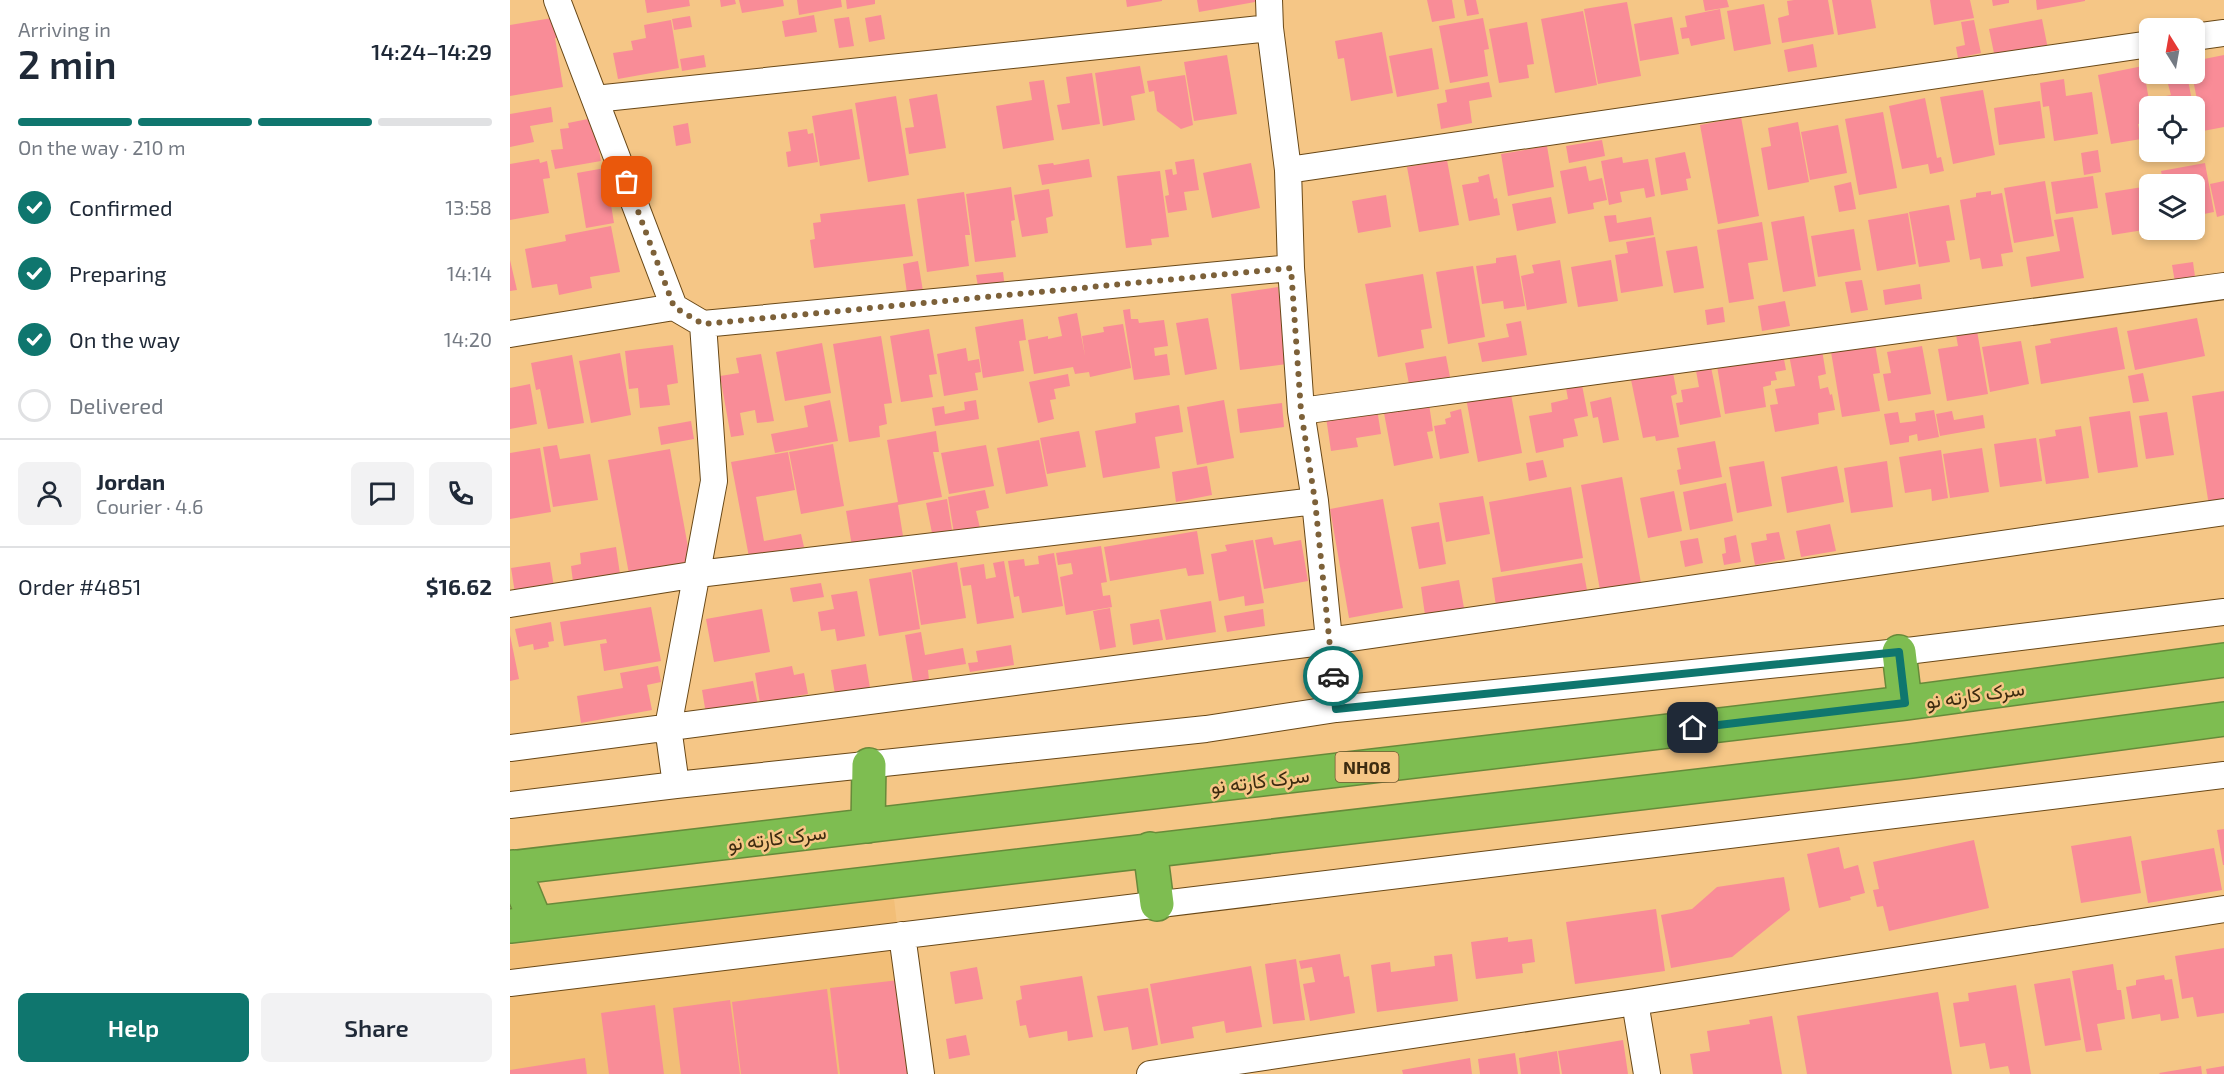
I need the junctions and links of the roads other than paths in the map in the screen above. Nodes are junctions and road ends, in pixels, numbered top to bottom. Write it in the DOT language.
graph roads {
  1 [pos="556,0"];
  2 [pos="1269,0"];
  3 [pos="1270,28"];
  4 [pos="2224,33"];
  5 [pos="2205,36"];
  6 [pos="2139,46"];
  7 [pos="595,99"];
  8 [pos="1288,170"];
  9 [pos="1291,268"];
  10 [pos="2224,286"];
  11 [pos="674,307"];
  12 [pos="703,324"];
  13 [pos="510,334"];
  14 [pos="1301,411"];
  15 [pos="1315,501"];
  16 [pos="2224,512"];
  17 [pos="698,574"];
  18 [pos="510,604"];
  19 [pos="2224,612"];
  20 [pos="1329,641"];
  21 [pos="1899,652"];
  22 [pos="2224,660"];
  23 [pos="1905,703"];
  24 [pos="1336,709"];
  25 [pos="2224,719"];
  26 [pos="668,727"];
  27 [pos="510,748"];
  28 [pos="869,765"];
  29 [pos="2224,774"];
  30 [pos="676,785"];
  31 [pos="510,806"];
  32 [pos="868,826"];
  33 [pos="1150,849"];
  34 [pos="512,868"];
  35 [pos="1157,904"];
  36 [pos="2224,909"];
  37 [pos="523,924"];
  38 [pos="902,935"];
  39 [pos="510,983"];
  40 [pos="1635,1002"];
  41 [pos="921,1074"];
  42 [pos="1150,1074"];
  43 [pos="1647,1074"];
  1 -- 7 [label="street"];
  2 -- 3 [label="street"];
  3 -- 7 [label="street"];
  3 -- 8 [label="street"];
  4 -- 5 [label="street"];
  6 -- 8 [label="street"];
  7 -- 11 [label="street"];
  8 -- 9 [label="street"];
  9 -- 12 [label="street"];
  9 -- 14 [label="street"];
  10 -- 14 [label="street"];
  11 -- 12 [label="street"];
  11 -- 13 [label="street"];
  12 -- 17 [label="street"];
  14 -- 15 [label="street"];
  15 -- 17 [label="street"];
  15 -- 20 [label="street"];
  16 -- 20 [label="street"];
  17 -- 18 [label="street"];
  17 -- 26 [label="street"];
  19 -- 21 [label="street"];
  20 -- 24 [label="street"];
  20 -- 26 [label="street"];
  21 -- 23 [label="highway"];
  21 -- 24 [label="street"];
  22 -- 23 [label="highway, سرک کارته نو / NH08"];
  23 -- 32 [label="highway, سرک کارته نو / NH08"];
  24 -- 28 [label="street"];
  25 -- 33 [label="highway"];
  26 -- 27 [label="street"];
  26 -- 30 [label="street"];
  28 -- 30 [label="street"];
  28 -- 32 [label="highway"];
  29 -- 35 [label="street"];
  30 -- 31 [label="street"];
  32 -- 34 [label="highway, سرک کارته نو / NH08"];
  33 -- 35 [label="highway"];
  33 -- 37 [label="highway"];
  34 -- 37 [label="highway"];
  35 -- 38 [label="street"];
  36 -- 40 [label="street"];
  38 -- 39 [label="street"];
  38 -- 41 [label="street"];
  40 -- 42 [label="street"];
  40 -- 43 [label="street"];
}
